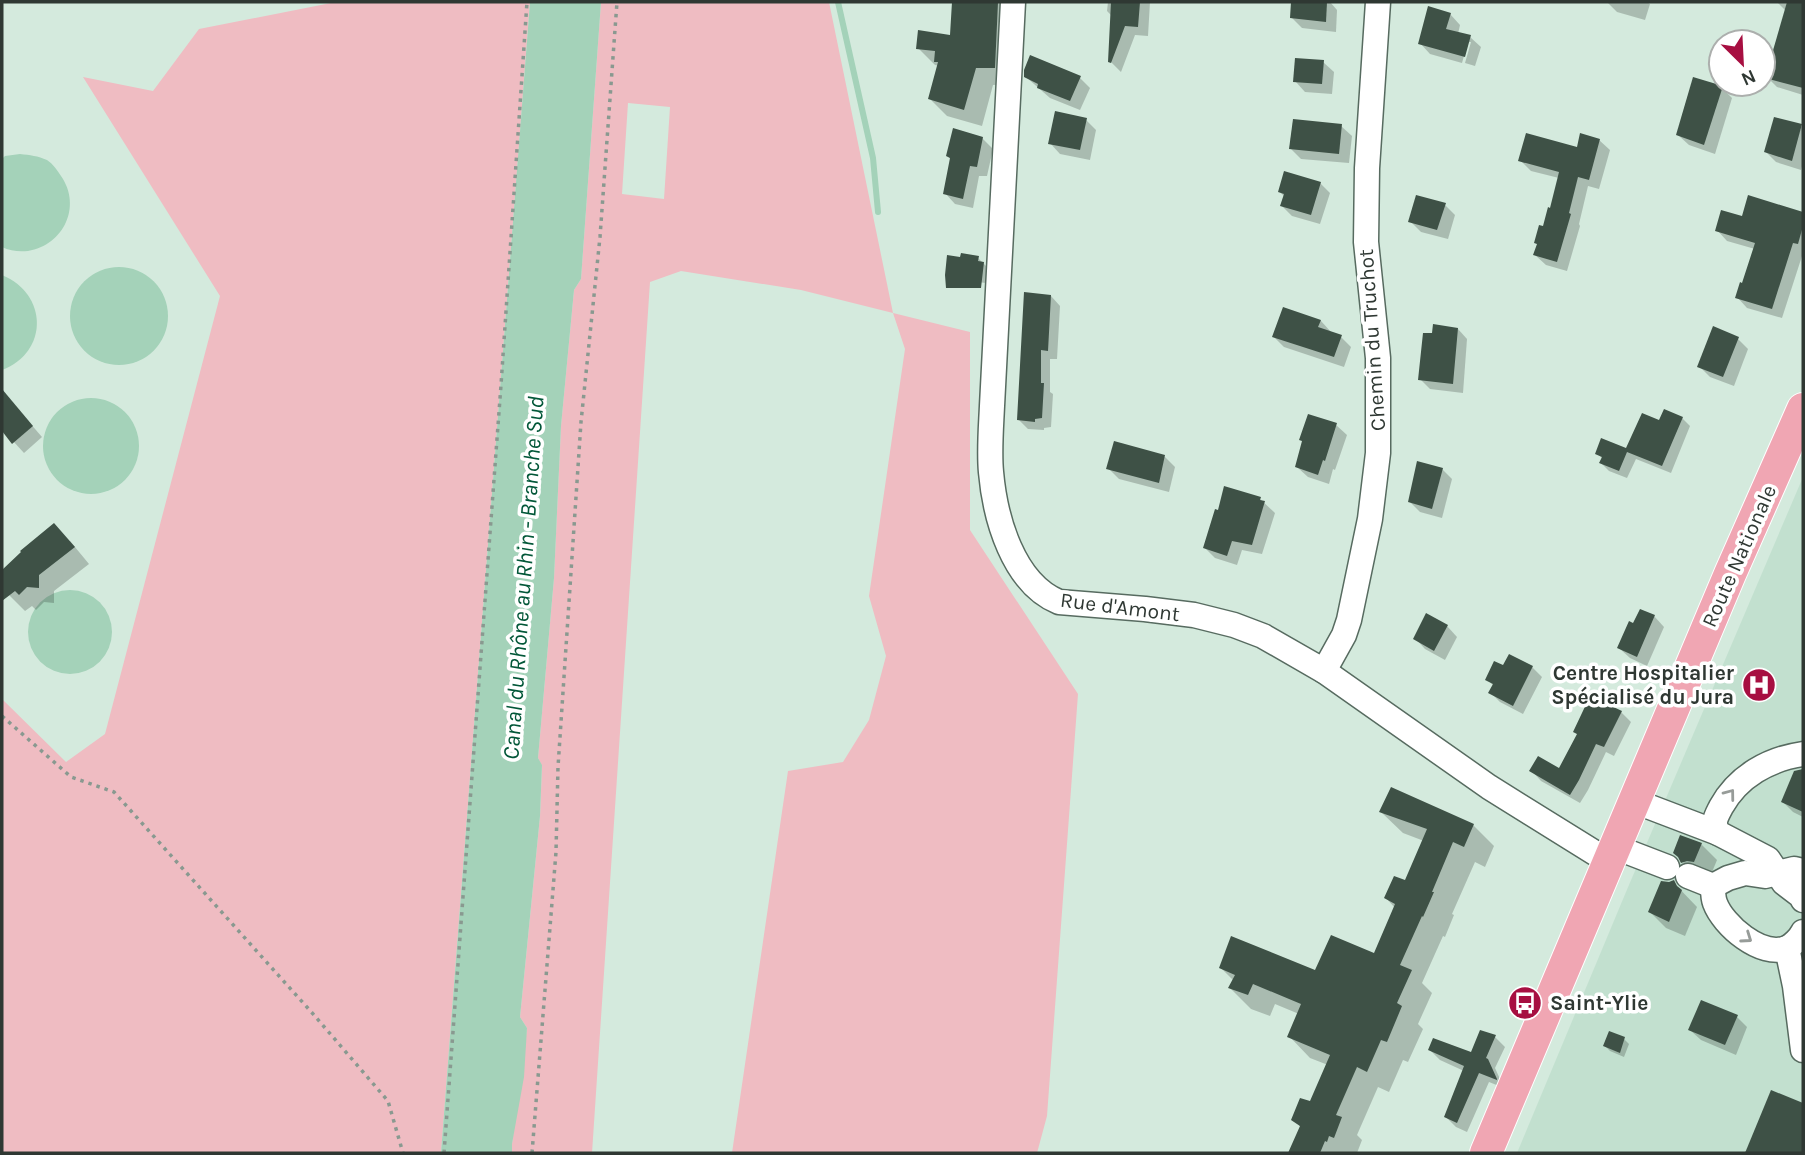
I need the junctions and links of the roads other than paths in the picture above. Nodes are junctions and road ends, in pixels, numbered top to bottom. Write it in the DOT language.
graph roads {
  1 [pos="1013,2"];
  2 [pos="1378,2"];
  3 [pos="1803,408"];
  4 [pos="1324,671"];
  5 [pos="1803,754"];
  6 [pos="1634,802"];
  7 [pos="1718,833"];
  8 [pos="1613,853"];
  9 [pos="1803,871"];
  10 [pos="1778,872"];
  11 [pos="1713,886"];
  12 [pos="1803,900"];
  13 [pos="1795,940"];
  14 [pos="1803,1050"];
  15 [pos="1486,1153"];
  1 -- 4 [label="street, Rue d'Amont"];
  2 -- 4 [label="street, Chemin du Truchot"];
  3 -- 6 [label="main road, Route Nationale"];
  4 -- 8 [label="street, Rue d'Amont"];
  7 -- 5 [label="street, one-way"];
  6 -- 7 [label="street"];
  6 -- 8 [label="main road, Route Nationale"];
  7 -- 10 [label="street"];
  8 -- 11 [label="street, Rue d'Amont"];
  8 -- 15 [label="main road, Route Nationale"];
  9 -- 10 [label="street"];
  10 -- 11 [label="street"];
  10 -- 12 [label="street"];
  11 -- 13 [label="street, one-way"];
  13 -- 14 [label="street"];
}
